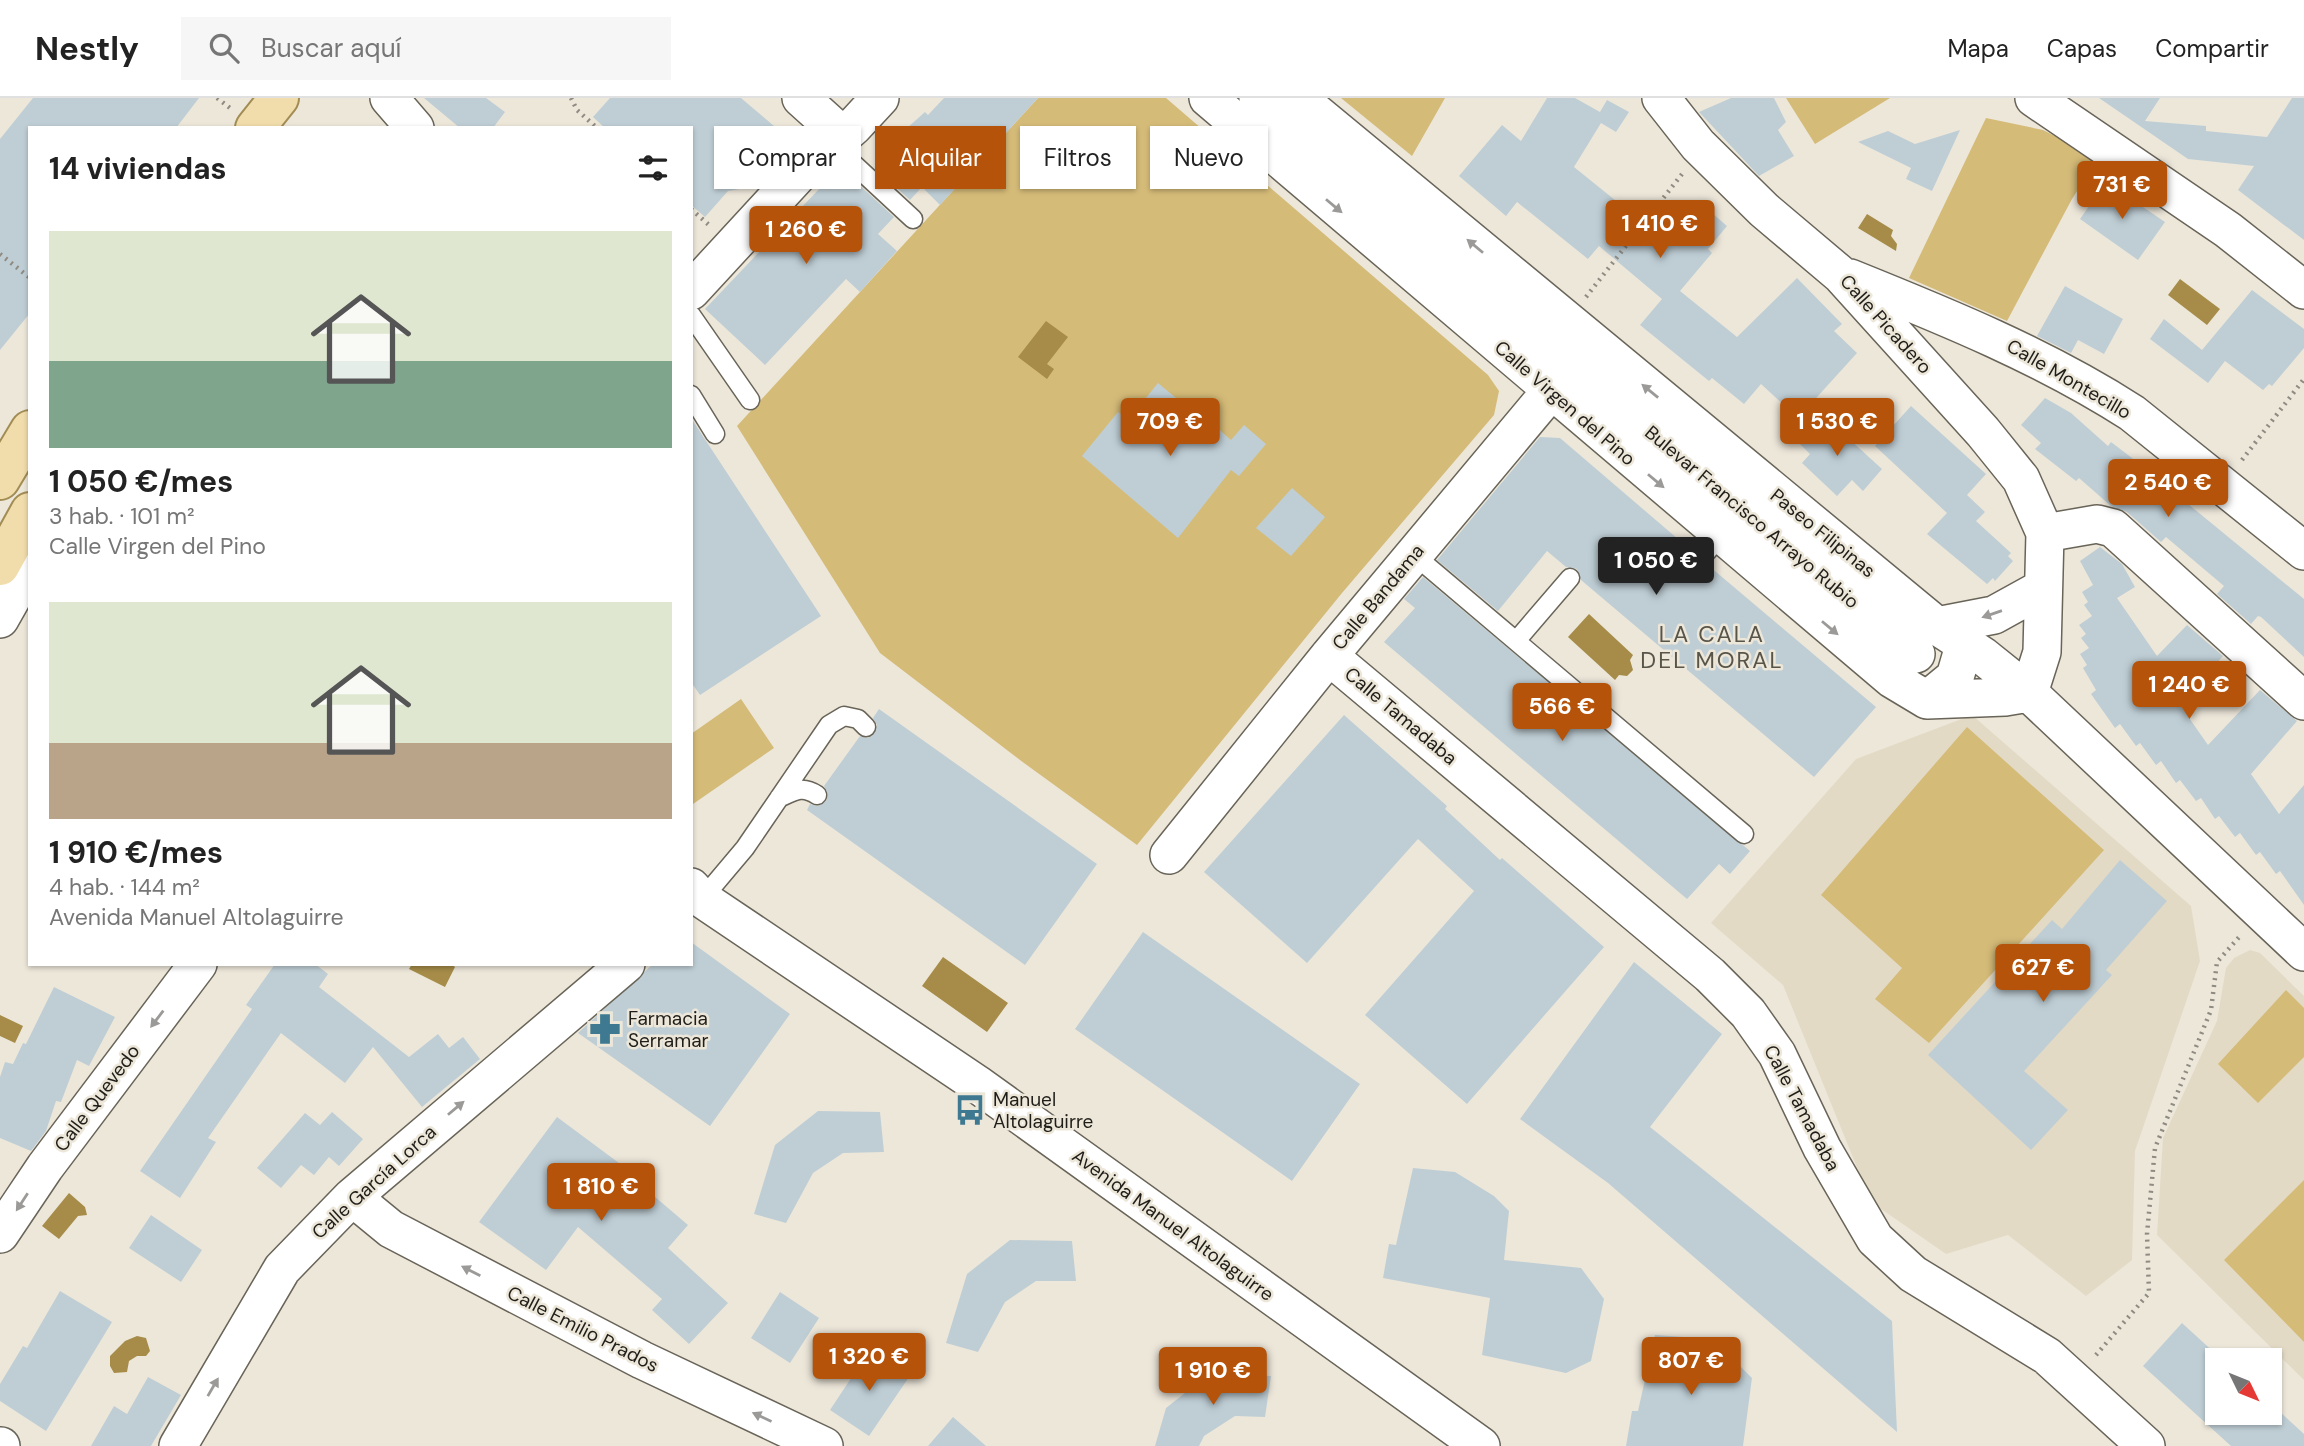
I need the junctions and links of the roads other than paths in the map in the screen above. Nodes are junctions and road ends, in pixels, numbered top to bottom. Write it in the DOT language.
graph roads {
  1 [pos="279,98"];
  2 [pos="390,98"];
  3 [pos="801,98"];
  4 [pos="880,98"];
  5 [pos="1208,98"];
  6 [pos="1258,98"];
  7 [pos="1298,98"];
  8 [pos="1661,98"];
  9 [pos="2034,98"];
  10 [pos="257,126"];
  11 [pos="413,126"];
  12 [pos="825,126"];
  13 [pos="851,126"];
  14 [pos="861,165"];
  15 [pos="785,189"];
  16 [pos="913,219"];
  17 [pos="1841,275"];
  18 [pos="693,289"];
  19 [pos="2304,290"];
  20 [pos="693,317"];
  21 [pos="1570,339"];
  22 [pos="1587,381"];
  23 [pos="1550,391"];
  24 [pos="693,398"];
  25 [pos="750,400"];
  26 [pos="28,433"];
  27 [pos="715,434"];
  28 [pos="0,480"];
  29 [pos="28,516"];
  30 [pos="2045,533"];
  31 [pos="2304,551"];
  32 [pos="1413,554"];
  33 [pos="0,566"];
  34 [pos="28,570"];
  35 [pos="1570,578"];
  36 [pos="2043,588"];
  37 [pos="0,619"];
  38 [pos="1516,641"];
  39 [pos="1939,642"];
  40 [pos="1329,656"];
  41 [pos="2029,693"];
  42 [pos="1927,699"];
  43 [pos="2304,701"];
  44 [pos="866,727"];
  45 [pos="817,795"];
  46 [pos="779,798"];
  47 [pos="1744,834"];
  48 [pos="1169,855"];
  49 [pos="695,898"];
  50 [pos="2304,952"];
  51 [pos="196,966"];
  52 [pos="624,966"];
  53 [pos="352,1196"];
  54 [pos="0,1234"];
  55 [pos="178,1446"];
  56 [pos="824,1446"];
  57 [pos="1481,1446"];
  58 [pos="2146,1446"];
  1 -- 10 [label="main road"];
  2 -- 11 [label="street"];
  3 -- 12 [label="street"];
  4 -- 13 [label="street"];
  5 -- 23 [label="street, Calle Virgen del Pino, one-way"];
  6 -- 21 [label="street"];
  21 -- 7 [label="street, Paseo Filipinas, one-way"];
  8 -- 17 [label="street, Calle Picadero"];
  9 -- 19 [label="street"];
  14 -- 16 [label="lane"];
  15 -- 18 [label="street"];
  17 -- 30 [label="street, Calle Picadero"];
  17 -- 31 [label="street, Calle Montecillo"];
  20 -- 25 [label="lane"];
  21 -- 23 [label="street, Calle Bandama"];
  39 -- 21 [label="street, Paseo Filipinas, one-way"];
  22 -- 39 [label="street, Bulevar Francisco Arrayo Rubio"];
  23 -- 32 [label="street, Calle Bandama"];
  23 -- 42 [label="street, Calle Virgen del Pino, one-way"];
  24 -- 27 [label="lane"];
  26 -- 28 [label="main road"];
  29 -- 33 [label="main road"];
  30 -- 36 [label="street, Calle Picadero"];
  30 -- 43 [label="street"];
  32 -- 38 [label="lane"];
  32 -- 40 [label="street, Calle Bandama"];
  34 -- 37 [label="street"];
  35 -- 38 [label="lane"];
  36 -- 39 [label="street, one-way"];
  36 -- 41 [label="street, Calle Picadero"];
  38 -- 47 [label="lane"];
  39 -- 41 [label="street, Paseo Filipinas"];
  39 -- 42 [label="street"];
  40 -- 48 [label="street, Calle Bandama"];
  40 -- 58 [label="street, Calle Tamadaba"];
  41 -- 42 [label="street"];
  41 -- 50 [label="street, Paseo Filipinas"];
  44 -- 46 [label="lane"];
  45 -- 46 [label="lane"];
  46 -- 49 [label="lane"];
  49 -- 57 [label="street, Avenida Manuel Altolaguirre"];
  51 -- 54 [label="street, Calle Quevedo, one-way"];
  53 -- 52 [label="street, Calle García Lorca, one-way"];
  55 -- 53 [label="street, Calle García Lorca, one-way"];
  56 -- 53 [label="street, Calle Emilio Prados, one-way"];
}
